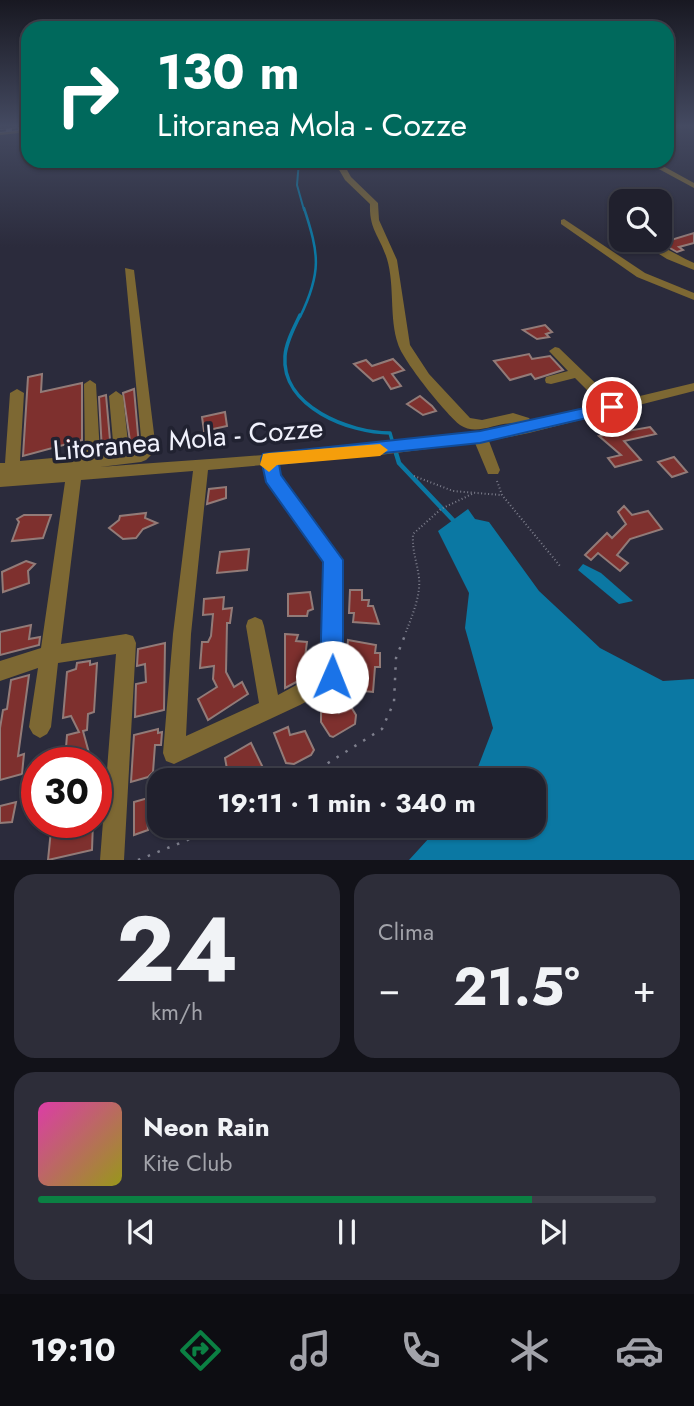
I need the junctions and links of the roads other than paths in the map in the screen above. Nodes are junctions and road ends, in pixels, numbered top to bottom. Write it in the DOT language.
graph roads {
  1 [pos="342,168"];
  2 [pos="661,168"];
  3 [pos="694,186"];
  4 [pos="564,222"];
  5 [pos="665,252"];
  6 [pos="694,267"];
  7 [pos="129,270"];
  8 [pos="694,297"];
  9 [pos="555,351"];
  10 [pos="578,373"];
  11 [pos="551,380"];
  12 [pos="90,384"];
  13 [pos="694,387"];
  14 [pos="16,393"];
  15 [pos="116,397"];
  16 [pos="612,407"];
  17 [pos="529,428"];
  18 [pos="480,437"];
  19 [pos="122,459"];
  20 [pos="269,459"];
  21 [pos="201,464"];
  22 [pos="6,468"];
  23 [pos="87,470"];
  24 [pos="493,470"];
  25 [pos="0,481"];
  26 [pos="255,626"];
  27 [pos="49,655"];
  28 [pos="0,671"];
  29 [pos="270,709"];
  30 [pos="40,727"];
  31 [pos="112,860"];
  1 -- 17 [label="street"];
  2 -- 3 [label="street"];
  4 -- 8 [label="street"];
  5 -- 6 [label="street"];
  7 -- 19 [label="street"];
  9 -- 10 [label="street"];
  10 -- 11 [label="street"];
  10 -- 16 [label="street"];
  12 -- 23 [label="street"];
  13 -- 16 [label="street"];
  14 -- 22 [label="street"];
  15 -- 19 [label="street"];
  16 -- 17 [label="street"];
  17 -- 18 [label="street"];
  18 -- 20 [label="street, Litoranea Mola - Cozze"];
  18 -- 24 [label="street"];
  19 -- 23 [label="street"];
  20 -- 21 [label="street, Litoranea Mola - Cozze"];
  20 -- 29 [label="street"];
  21 -- 23 [label="street, Litoranea Mola - Cozze"];
  21 -- 29 [label="street"];
  22 -- 23 [label="street"];
  23 -- 25 [label="street, Litoranea Mola - Cozze"];
  23 -- 27 [label="street"];
  26 -- 29 [label="street"];
  27 -- 28 [label="street"];
  27 -- 30 [label="street"];
  27 -- 31 [label="street"];
}
